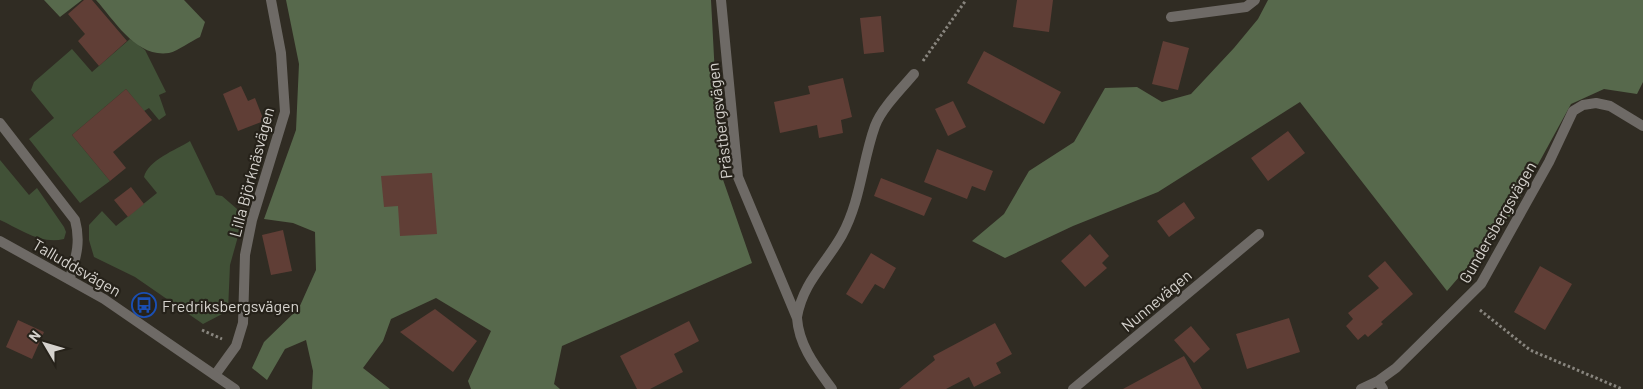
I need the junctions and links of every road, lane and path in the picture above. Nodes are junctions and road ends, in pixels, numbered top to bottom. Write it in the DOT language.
graph roads {
  1 [pos="271,0"];
  2 [pos="721,0"];
  3 [pos="966,0"];
  4 [pos="1255,0"];
  5 [pos="1171,16"];
  6 [pos="914,74"];
  7 [pos="0,123"];
  8 [pos="1643,126"];
  9 [pos="1259,234"];
  10 [pos="0,241"];
  11 [pos="70,278"];
  12 [pos="1468,300"];
  13 [pos="797,318"];
  14 [pos="215,375"];
  15 [pos="1381,385"];
  16 [pos="235,389"];
  17 [pos="832,389"];
  18 [pos="1073,389"];
  19 [pos="1361,389"];
  20 [pos="1622,389"];
  1 -- 14 [label="street, Lilla Björknäsvägen"];
  2 -- 13 [label="street, Prästbergsvägen"];
  3 -- 6 [label="path"];
  4 -- 5 [label="street"];
  6 -- 13 [label="street, Prästbergsvägen"];
  7 -- 11 [label="street"];
  8 -- 12 [label="street, Gundersbergsvägen"];
  9 -- 18 [label="street, Nunnevägen"];
  10 -- 11 [label="street, Talluddsvägen"];
  11 -- 14 [label="street, Talluddsvägen"];
  12 -- 15 [label="street, Gundersbergsvägen"];
  12 -- 20 [label="path"];
  13 -- 17 [label="street, Prästbergsvägen"];
  14 -- 16 [label="street, Talluddsvägen"];
  15 -- 19 [label="street, Gundersbergsvägen"];
}
